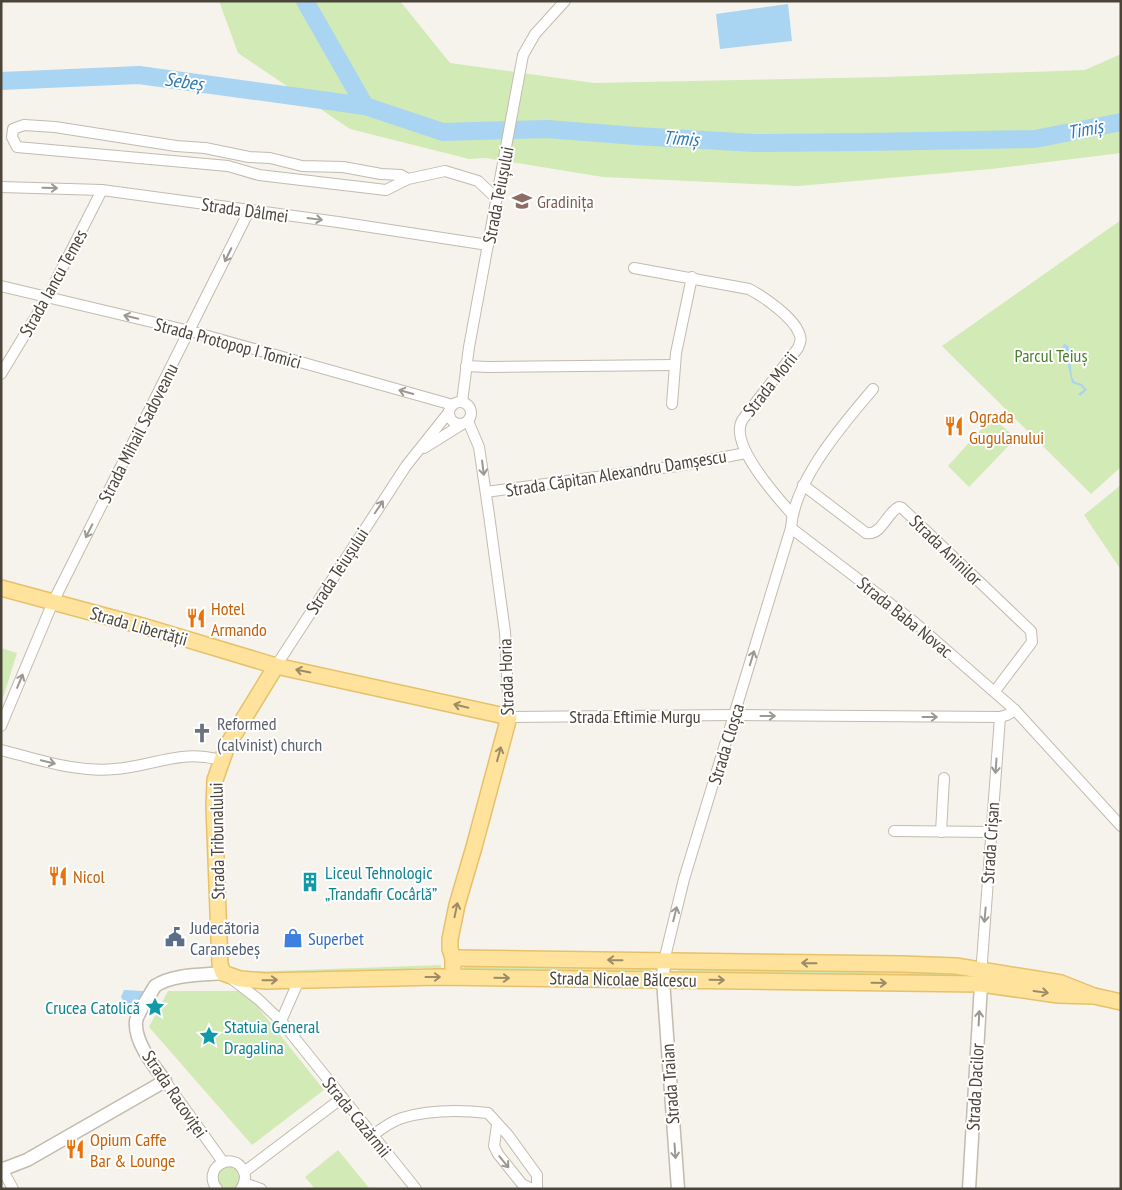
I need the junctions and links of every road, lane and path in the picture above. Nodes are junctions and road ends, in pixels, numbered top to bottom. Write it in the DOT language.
graph roads {
  1 [pos="565,1"];
  2 [pos="408,179"];
  3 [pos="1,187"];
  4 [pos="102,190"];
  5 [pos="497,199"];
  6 [pos="249,211"];
  7 [pos="488,245"];
  8 [pos="634,268"];
  9 [pos="692,277"];
  10 [pos="1,286"];
  11 [pos="47,298"];
  12 [pos="190,331"];
  13 [pos="675,365"];
  14 [pos="466,366"];
  15 [pos="1,374"];
  16 [pos="873,389"];
  17 [pos="672,404"];
  18 [pos="454,407"];
  19 [pos="464,423"];
  20 [pos="417,453"];
  21 [pos="746,453"];
  22 [pos="803,485"];
  23 [pos="486,492"];
  24 [pos="792,514"];
  25 [pos="791,528"];
  26 [pos="1,588"];
  27 [pos="53,602"];
  28 [pos="276,666"];
  29 [pos="995,691"];
  30 [pos="1015,710"];
  31 [pos="734,715"];
  32 [pos="509,717"];
  33 [pos="1000,717"];
  34 [pos="1,726"];
  35 [pos="1,750"];
  36 [pos="221,760"];
  37 [pos="944,778"];
  38 [pos="1121,826"];
  39 [pos="894,831"];
  40 [pos="941,832"];
  41 [pos="991,832"];
  42 [pos="453,958"];
  43 [pos="664,961"];
  44 [pos="223,973"];
  45 [pos="453,977"];
  46 [pos="981,977"];
  47 [pos="299,980"];
  48 [pos="663,980"];
  49 [pos="1121,1002"];
  50 [pos="136,1021"];
  51 [pos="281,1021"];
  52 [pos="165,1082"];
  53 [pos="342,1098"];
  54 [pos="497,1125"];
  55 [pos="372,1136"];
  56 [pos="223,1162"];
  57 [pos="2,1169"];
  58 [pos="243,1181"];
  59 [pos="13,1189"];
  60 [pos="217,1189"];
  61 [pos="261,1189"];
  62 [pos="416,1189"];
  63 [pos="532,1189"];
  64 [pos="538,1189"];
  65 [pos="678,1189"];
  66 [pos="969,1189"];
  1 -- 5 [label="street, Strada Teiușului"];
  2 -- 2 [label="street"];
  2 -- 5 [label="street"];
  3 -- 4 [label="street, Strada Dâlmei, one-way"];
  4 -- 6 [label="street, Strada Dâlmei"];
  4 -- 11 [label="street, Strada Iancu Temes"];
  5 -- 7 [label="street, Strada Teiușului"];
  6 -- 7 [label="street, Strada Dâlmei, one-way"];
  6 -- 12 [label="street, Strada Mihail Sadoveanu, one-way"];
  7 -- 14 [label="street, Strada Teiușului"];
  8 -- 9 [label="street, Strada Morii"];
  9 -- 13 [label="street"];
  9 -- 21 [label="street, Strada Morii"];
  10 -- 11 [label="street, Strada Protopop I Tomici"];
  12 -- 11 [label="street, Strada Protopop I Tomici, one-way"];
  11 -- 15 [label="street, Strada Iancu Temes"];
  18 -- 12 [label="street, Strada Protopop I Tomici, one-way"];
  12 -- 27 [label="street, Strada Mihail Sadoveanu, one-way"];
  13 -- 14 [label="street"];
  13 -- 17 [label="street"];
  14 -- 18 [label="street, Strada Teiușului"];
  16 -- 22 [label="street"];
  18 -- 19 [label="street"];
  18 -- 19 [label="street"];
  18 -- 20 [label="street, Strada Teiușului"];
  19 -- 20 [label="street, Strada Teiușului"];
  19 -- 23 [label="street, Strada Horia, one-way"];
  28 -- 20 [label="street, Strada Teiușului, one-way"];
  21 -- 23 [label="street, Strada Căpitan Alexandru Damșescu"];
  21 -- 24 [label="street, Strada Morii"];
  22 -- 24 [label="street"];
  22 -- 29 [label="street, Strada Aninilor"];
  23 -- 32 [label="street, Strada Horia"];
  24 -- 25 [label="street"];
  25 -- 29 [label="street, Strada Baba Novac"];
  31 -- 25 [label="street, Strada Cloșca, one-way"];
  26 -- 27 [label="main road, Strada Libertății"];
  27 -- 28 [label="main road, Strada Libertății"];
  34 -- 27 [label="street, Strada Mihail Sadoveanu, one-way"];
  32 -- 28 [label="main road, Strada Eftimie Murgu, one-way"];
  28 -- 36 [label="main road, Strada Tribunalului"];
  29 -- 30 [label="street, Strada Baba Novac"];
  30 -- 33 [label="street"];
  30 -- 38 [label="street, Strada Baba Novac"];
  31 -- 32 [label="street, Strada Eftimie Murgu"];
  31 -- 33 [label="street, Strada Eftimie Murgu, one-way"];
  43 -- 31 [label="street, Strada Cloșca, one-way"];
  42 -- 32 [label="main road, Strada Horia, one-way"];
  33 -- 41 [label="street, Strada Crișan, one-way"];
  35 -- 36 [label="street, one-way"];
  36 -- 44 [label="main road, Strada Tribunalului"];
  37 -- 40 [label="street"];
  39 -- 40 [label="street"];
  40 -- 41 [label="street"];
  41 -- 46 [label="street, Strada Crișan, one-way"];
  43 -- 42 [label="main road, Strada Nicolae Bălcescu, one-way"];
  42 -- 45 [label="main road, Strada Horia"];
  46 -- 43 [label="main road, Strada Nicolae Bălcescu, one-way"];
  43 -- 48 [label="street, Strada Traian"];
  44 -- 47 [label="main road, Strada Nicolae Bălcescu, one-way"];
  44 -- 50 [label="street, Strada Nicolae Bălcescu"];
  44 -- 51 [label="street, Strada Cazărmii"];
  47 -- 45 [label="main road, Strada Nicolae Bălcescu, one-way"];
  45 -- 48 [label="main road, Strada Nicolae Bălcescu, one-way"];
  48 -- 46 [label="main road, Strada Nicolae Bălcescu, one-way"];
  46 -- 49 [label="main road, Strada Nicolae Bălcescu"];
  66 -- 46 [label="street, Strada Dacilor, one-way"];
  47 -- 51 [label="street"];
  48 -- 65 [label="street, Strada Traian, one-way"];
  50 -- 52 [label="street, Strada Racoviței"];
  51 -- 53 [label="street, Strada Cazărmii"];
  52 -- 56 [label="street, Strada Racoviței"];
  52 -- 57 [label="street"];
  53 -- 55 [label="street, Strada Cazărmii"];
  53 -- 58 [label="street"];
  54 -- 55 [label="street"];
  54 -- 63 [label="street, one-way"];
  54 -- 64 [label="street"];
  55 -- 62 [label="street, Strada Cazărmii"];
  56 -- 58 [label="street, Strada Racoviței"];
  56 -- 60 [label="street"];
  57 -- 59 [label="street"];
  58 -- 61 [label="street, Strada Racoviței"];
}
